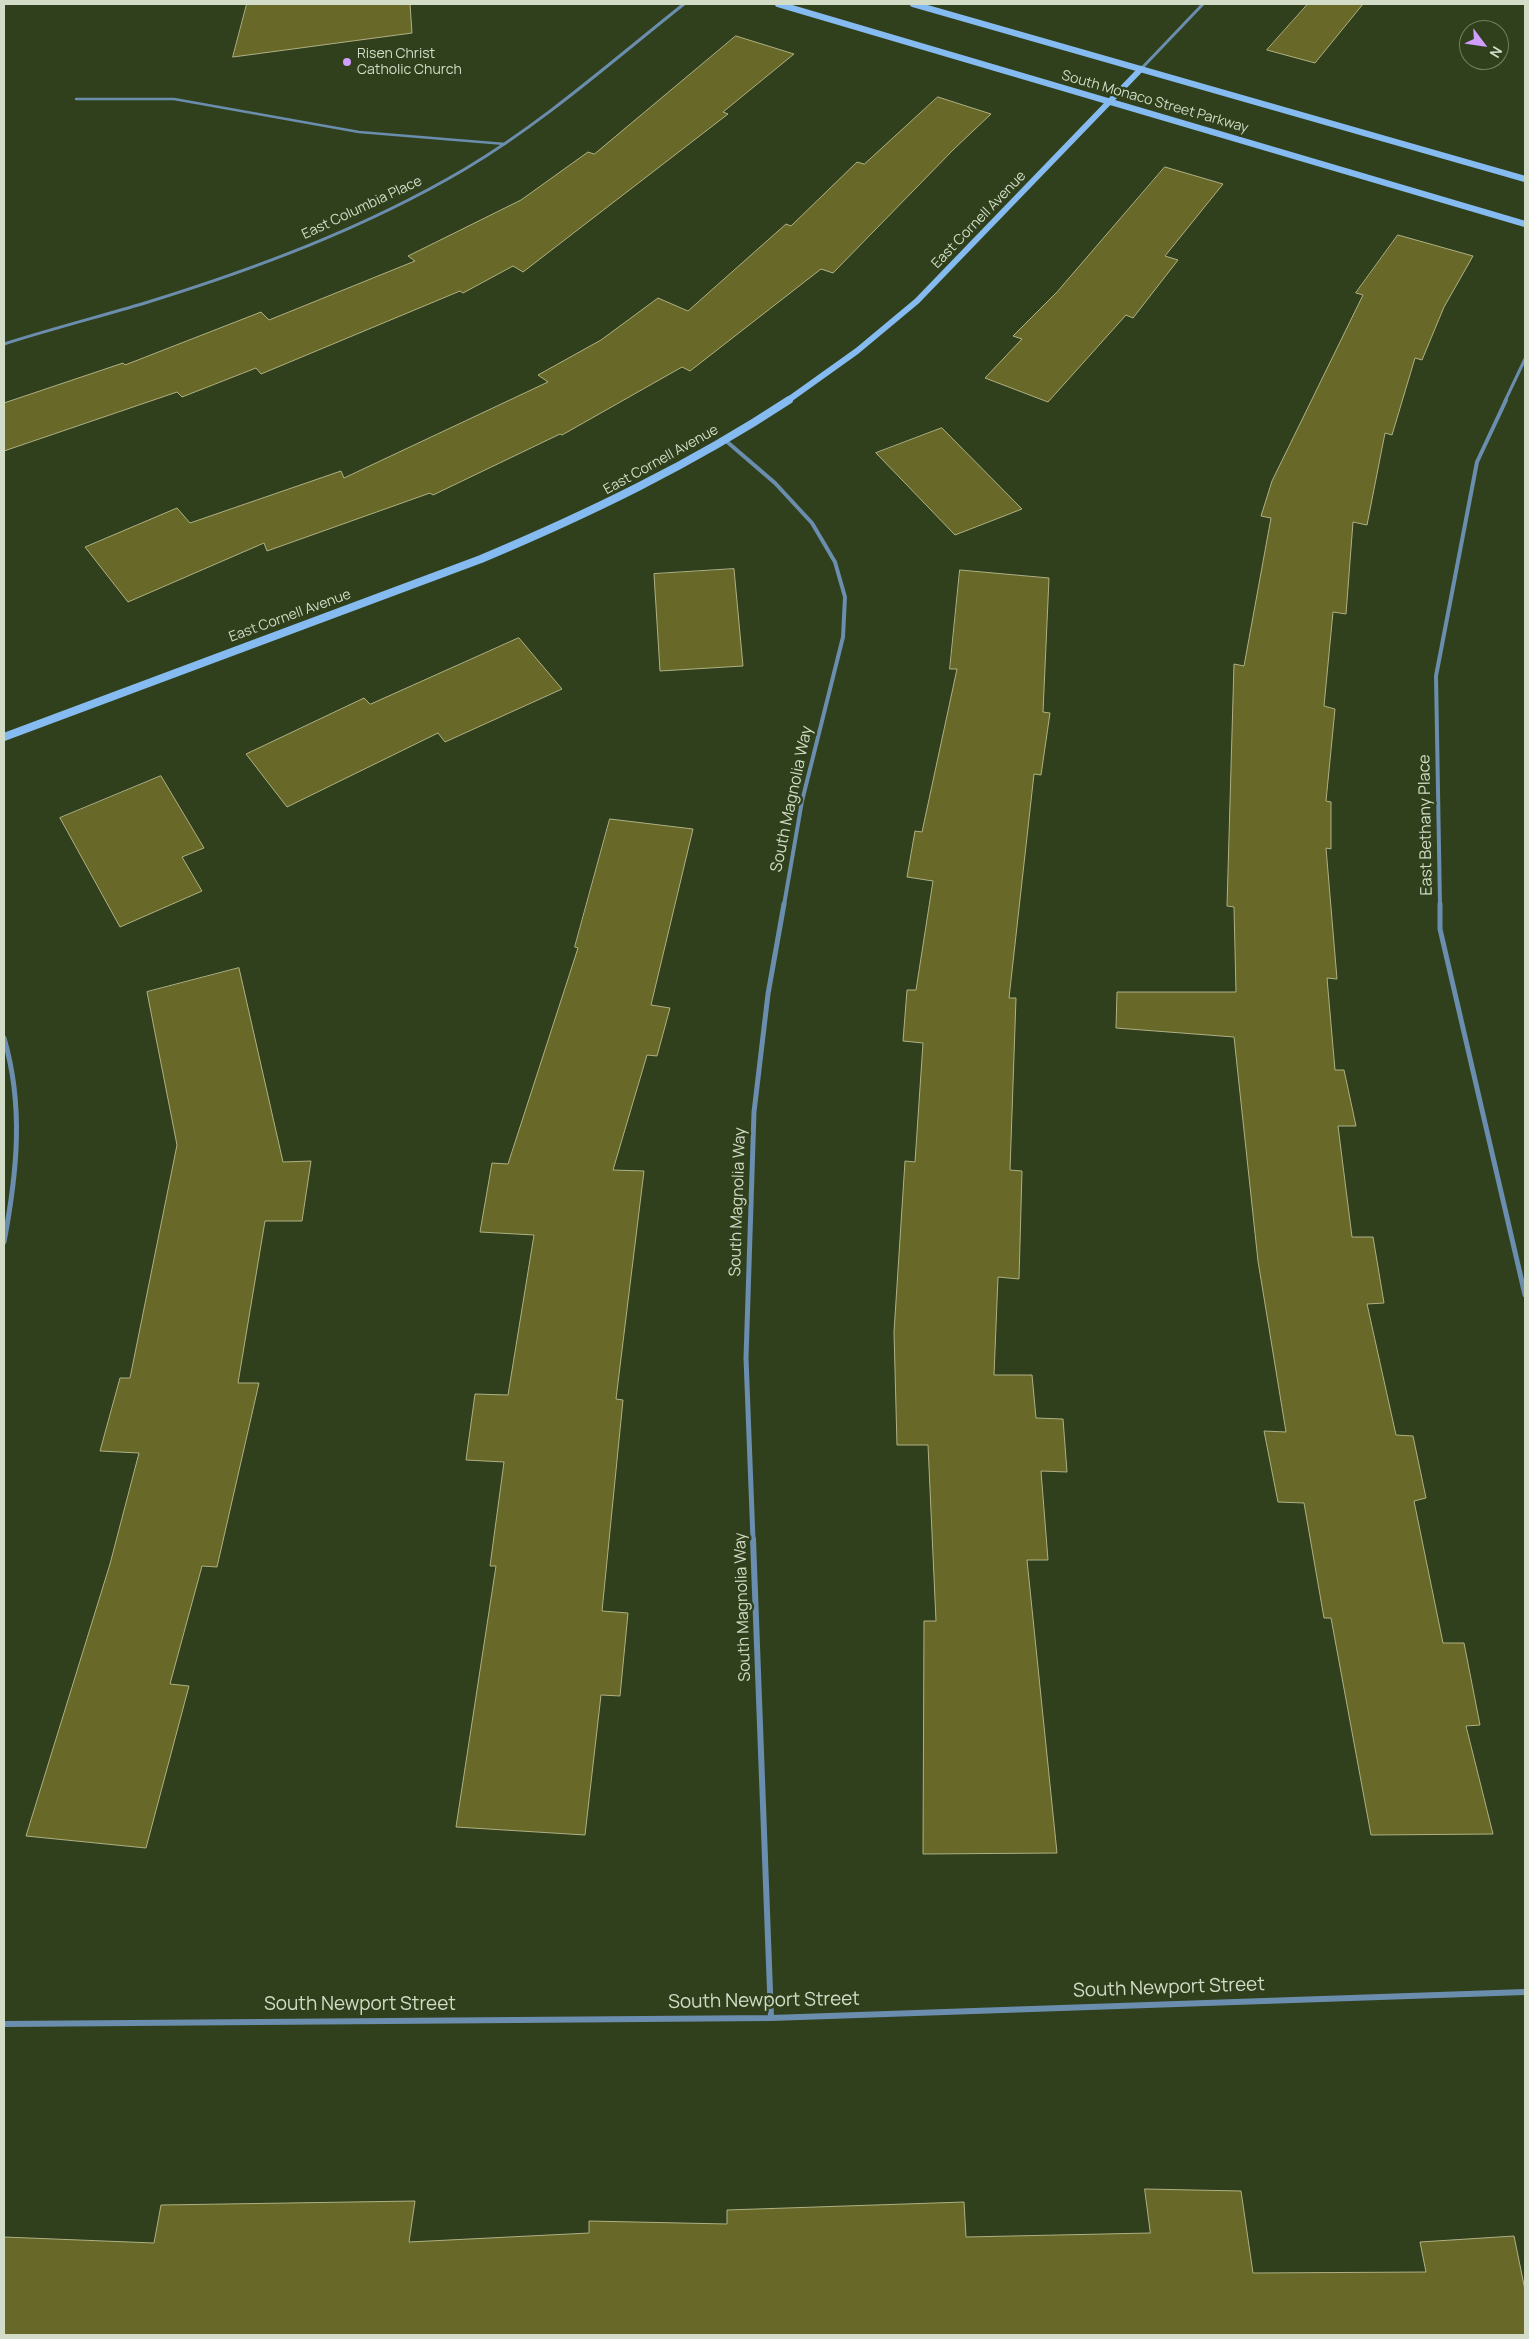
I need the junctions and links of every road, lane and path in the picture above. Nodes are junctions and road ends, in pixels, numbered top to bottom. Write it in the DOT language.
graph roads {
  1 [pos="684,4"];
  2 [pos="778,4"];
  3 [pos="913,4"];
  4 [pos="1203,4"];
  5 [pos="1141,69"];
  6 [pos="76,99"];
  7 [pos="1110,102"];
  8 [pos="505,144"];
  9 [pos="1525,179"];
  10 [pos="1525,224"];
  11 [pos="4,344"];
  12 [pos="1525,360"];
  13 [pos="725,440"];
  14 [pos="4,737"];
  15 [pos="4,1038"];
  16 [pos="4,1242"];
  17 [pos="1525,1295"];
  18 [pos="1525,1992"];
  19 [pos="771,2018"];
  20 [pos="4,2024"];
  1 -- 8 [label="street, East Columbia Place"];
  2 -- 7 [label="main road, South Monaco Street Parkway"];
  3 -- 5 [label="main road, South Monaco Street Parkway"];
  4 -- 5 [label="street, East Cornell Avenue"];
  5 -- 7 [label="main road, East Cornell Avenue"];
  5 -- 9 [label="main road, South Monaco Street Parkway"];
  6 -- 8 [label="lane"];
  7 -- 10 [label="main road, South Monaco Street Parkway"];
  7 -- 13 [label="main road, East Cornell Avenue"];
  8 -- 11 [label="street, East Columbia Place"];
  12 -- 17 [label="street, East Bethany Place"];
  13 -- 14 [label="main road, East Cornell Avenue"];
  13 -- 19 [label="street, South Magnolia Way"];
  15 -- 16 [label="street"];
  18 -- 19 [label="street, South Newport Street"];
  19 -- 20 [label="street, South Newport Street"];
}
